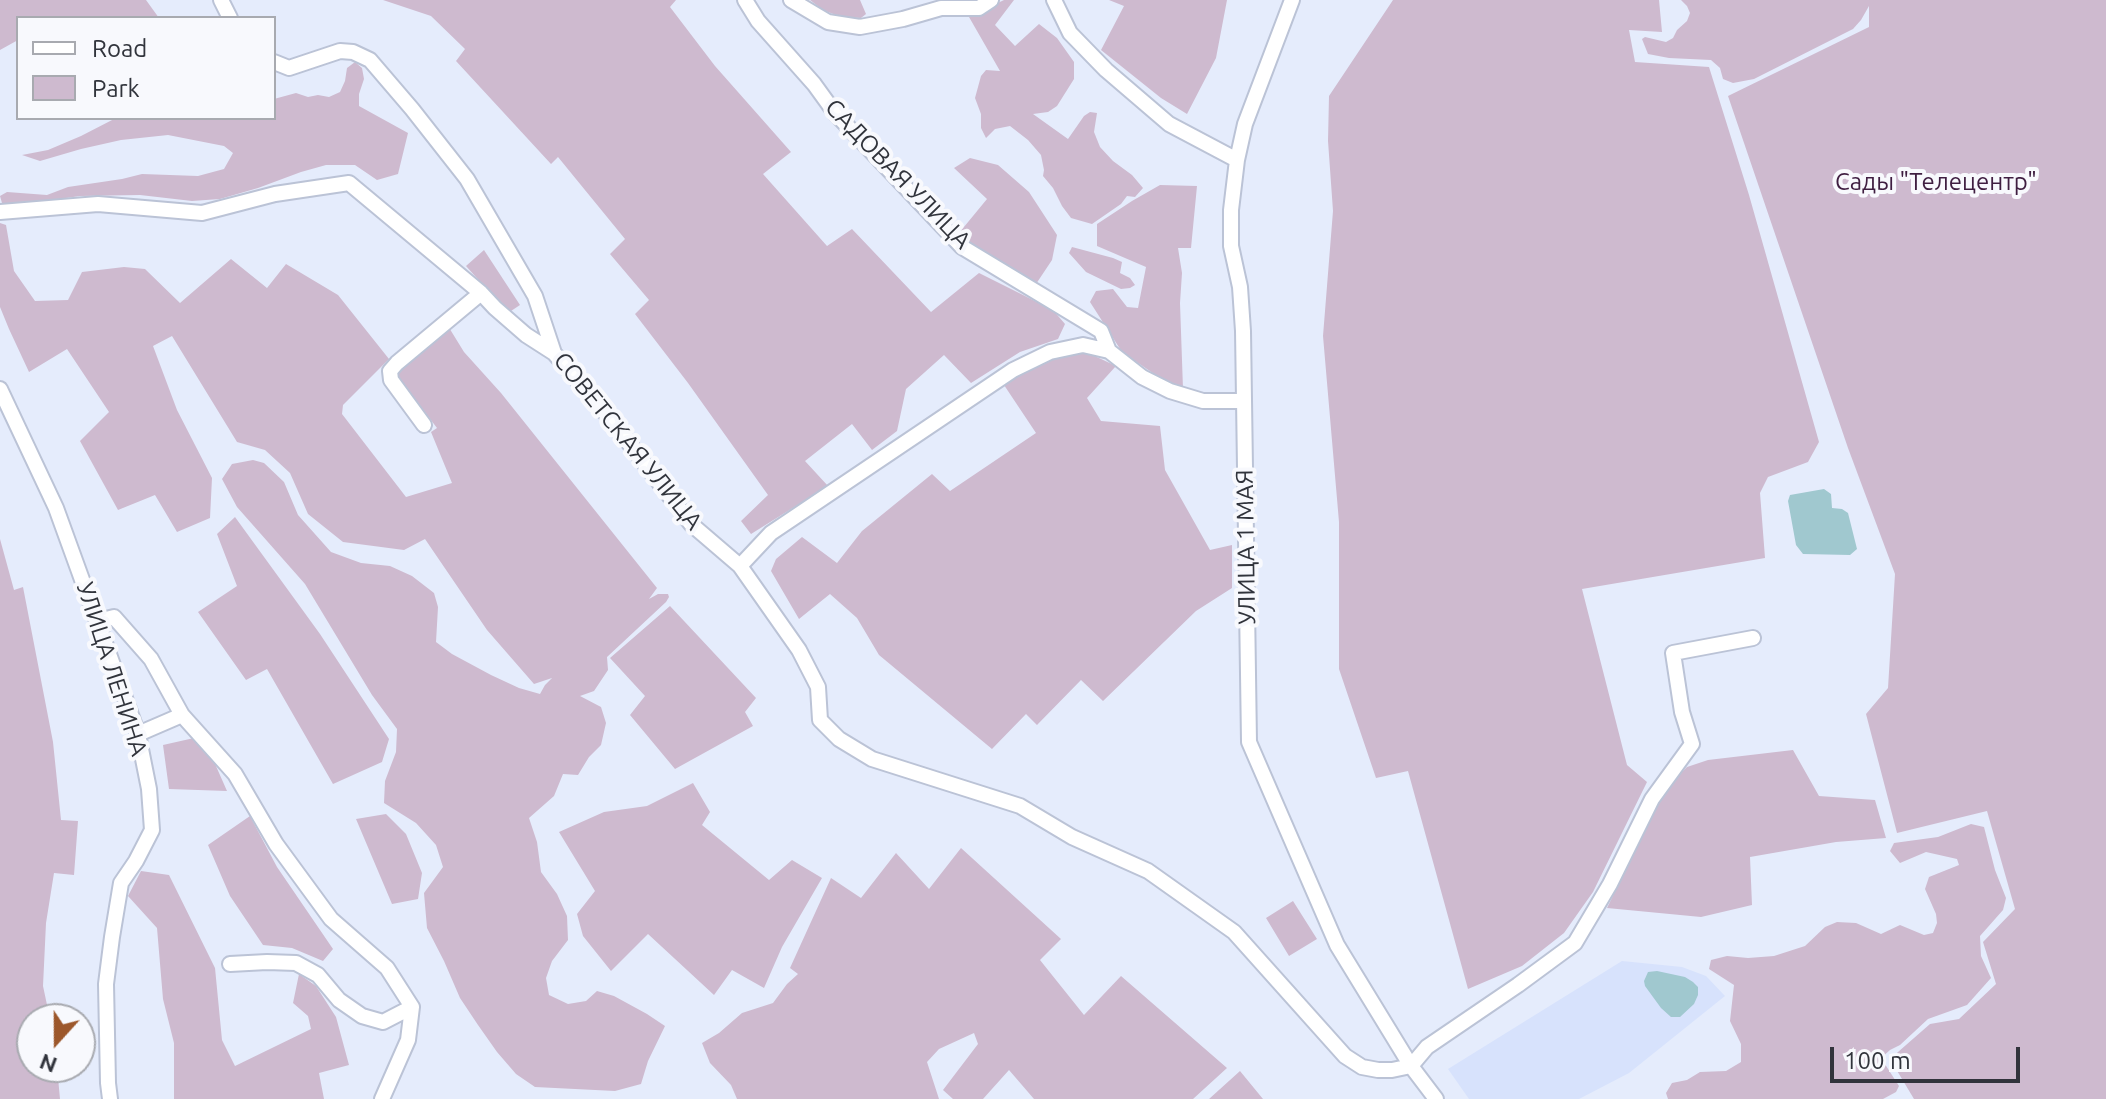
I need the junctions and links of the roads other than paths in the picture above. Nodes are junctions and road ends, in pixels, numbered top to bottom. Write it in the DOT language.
graph roads {
  1 [pos="745,0"];
  2 [pos="791,0"];
  3 [pos="991,0"];
  4 [pos="1054,0"];
  5 [pos="1294,2"];
  6 [pos="276,63"];
  7 [pos="1237,160"];
  8 [pos="0,212"];
  9 [pos="481,293"];
  10 [pos="1109,351"];
  11 [pos="554,353"];
  12 [pos="0,389"];
  13 [pos="1244,401"];
  14 [pos="424,425"];
  15 [pos="740,566"];
  16 [pos="98,621"];
  17 [pos="1753,638"];
  18 [pos="182,715"];
  19 [pos="138,734"];
  20 [pos="230,964"];
  21 [pos="412,1007"];
  22 [pos="1411,1066"];
  23 [pos="110,1099"];
  24 [pos="382,1099"];
  25 [pos="1436,1099"];
  1 -- 10 [label="street, САДОВАЯ УЛИЦА"];
  2 -- 3 [label="street"];
  4 -- 7 [label="street"];
  5 -- 7 [label="street, УЛИЦА 1 МАЯ"];
  6 -- 11 [label="street, СОВЕТСКАЯ УЛИЦА"];
  7 -- 13 [label="street, УЛИЦА 1 МАЯ"];
  8 -- 9 [label="street"];
  9 -- 11 [label="street"];
  9 -- 14 [label="street"];
  10 -- 13 [label="street, САДОВАЯ УЛИЦА"];
  10 -- 15 [label="street"];
  11 -- 15 [label="street, СОВЕТСКАЯ УЛИЦА"];
  12 -- 16 [label="street, УЛИЦА ЛЕНИНА"];
  13 -- 22 [label="street, УЛИЦА 1 МАЯ"];
  15 -- 22 [label="street, СОВЕТСКАЯ УЛИЦА"];
  16 -- 18 [label="street"];
  16 -- 19 [label="street, УЛИЦА ЛЕНИНА"];
  17 -- 22 [label="street"];
  18 -- 19 [label="street"];
  18 -- 21 [label="street"];
  19 -- 23 [label="street, УЛИЦА ЛЕНИНА"];
  20 -- 21 [label="street"];
  21 -- 24 [label="street"];
  22 -- 25 [label="street"];
}
